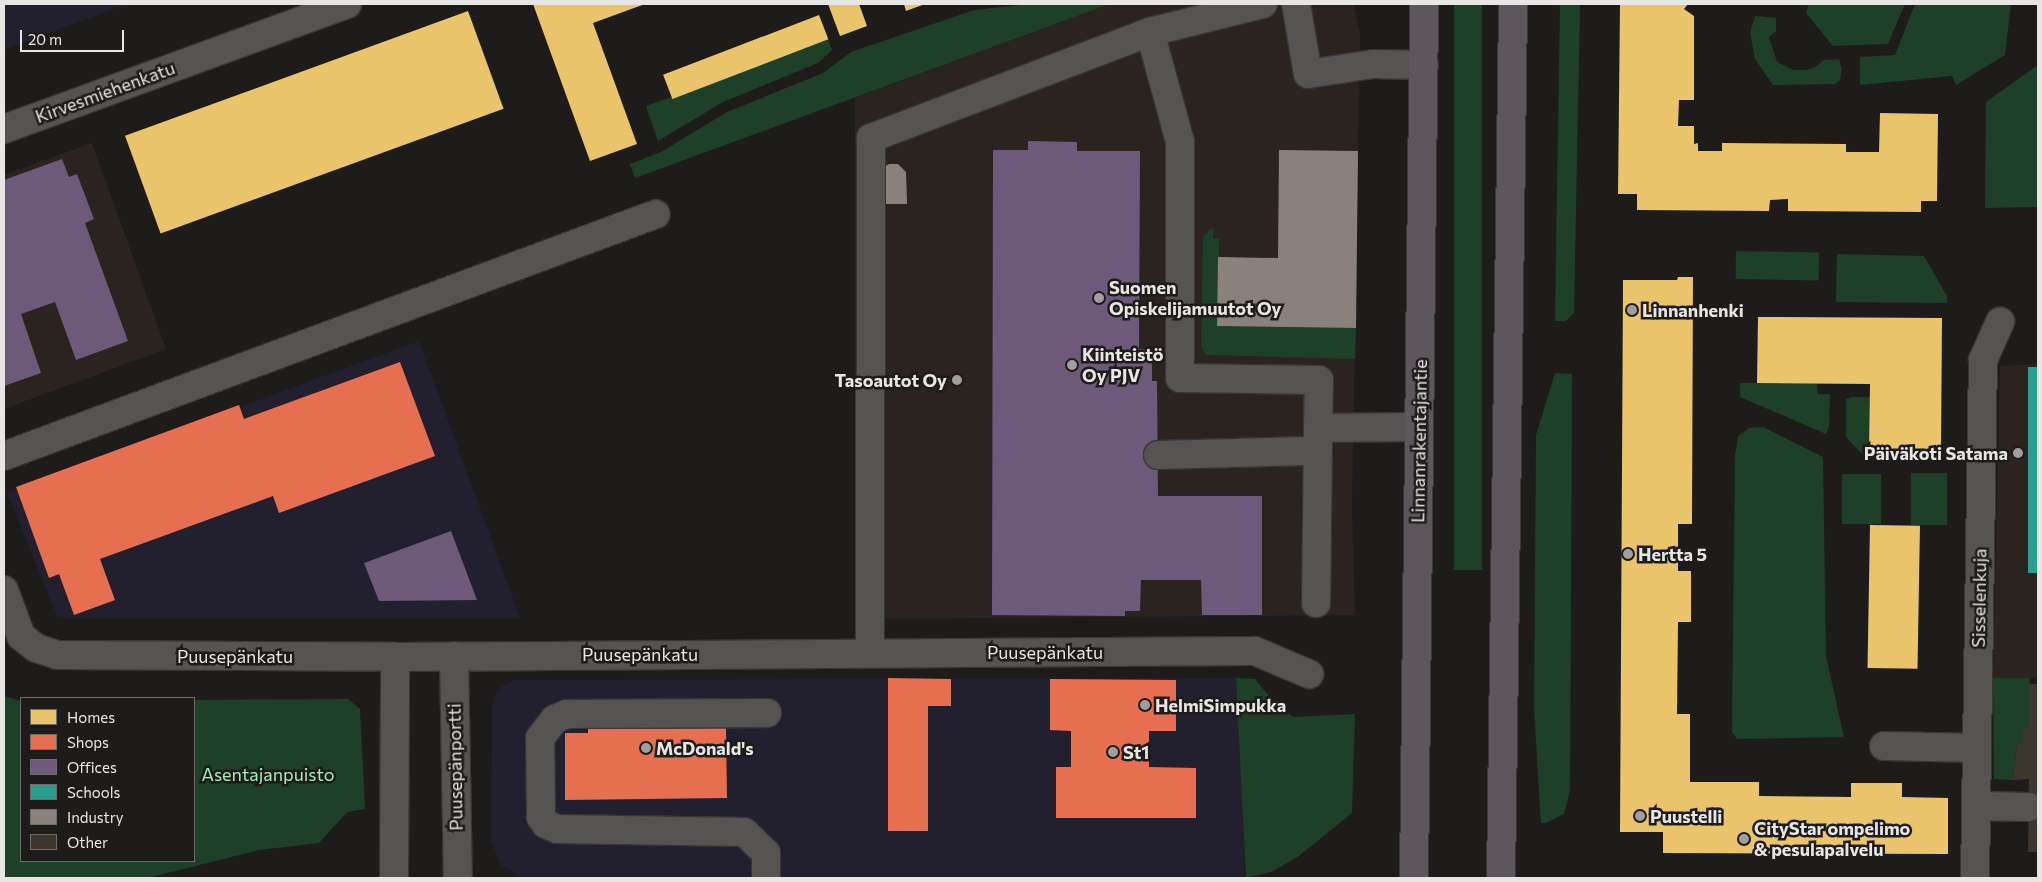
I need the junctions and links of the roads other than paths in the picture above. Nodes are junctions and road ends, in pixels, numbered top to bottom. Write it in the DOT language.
graph roads {
  1 [pos="347,4"];
  2 [pos="1264,4"];
  3 [pos="1296,4"];
  4 [pos="1424,4"];
  5 [pos="1512,4"];
  6 [pos="1150,32"];
  7 [pos="1424,65"];
  8 [pos="4,129"];
  9 [pos="656,214"];
  10 [pos="2000,322"];
  11 [pos="1419,427"];
  12 [pos="1317,440"];
  13 [pos="1158,455"];
  14 [pos="4,456"];
  15 [pos="4,590"];
  16 [pos="1316,603"];
  17 [pos="870,653"];
  18 [pos="454,656"];
  19 [pos="395,657"];
  20 [pos="1309,674"];
  21 [pos="767,713"];
  22 [pos="1884,746"];
  23 [pos="1977,748"];
  24 [pos="1977,806"];
  25 [pos="2029,807"];
  26 [pos="766,866"];
  27 [pos="394,878"];
  28 [pos="458,878"];
  29 [pos="1414,878"];
  30 [pos="1501,878"];
  31 [pos="1975,878"];
  1 -- 8 [label="street, Kirvesmiehenkatu"];
  2 -- 6 [label="street"];
  3 -- 7 [label="street"];
  4 -- 7 [label="main road, Linnanrakentajantie"];
  5 -- 30 [label="main road"];
  6 -- 12 [label="street"];
  6 -- 17 [label="street"];
  7 -- 11 [label="main road, Linnanrakentajantie"];
  9 -- 14 [label="street"];
  10 -- 23 [label="street, Sisselenkuja"];
  11 -- 12 [label="street"];
  11 -- 29 [label="main road, Linnanrakentajantie"];
  12 -- 13 [label="street"];
  12 -- 16 [label="street"];
  15 -- 19 [label="street, Puusepänkatu"];
  17 -- 18 [label="street, Puusepänkatu"];
  17 -- 20 [label="street, Puusepänkatu"];
  18 -- 19 [label="street, Puusepänkatu"];
  18 -- 28 [label="street, Puusepänportti"];
  19 -- 27 [label="street"];
  21 -- 26 [label="street"];
  22 -- 23 [label="street"];
  23 -- 24 [label="street, Sisselenkuja"];
  24 -- 25 [label="street"];
  24 -- 31 [label="street, Sisselenkuja"];
}
